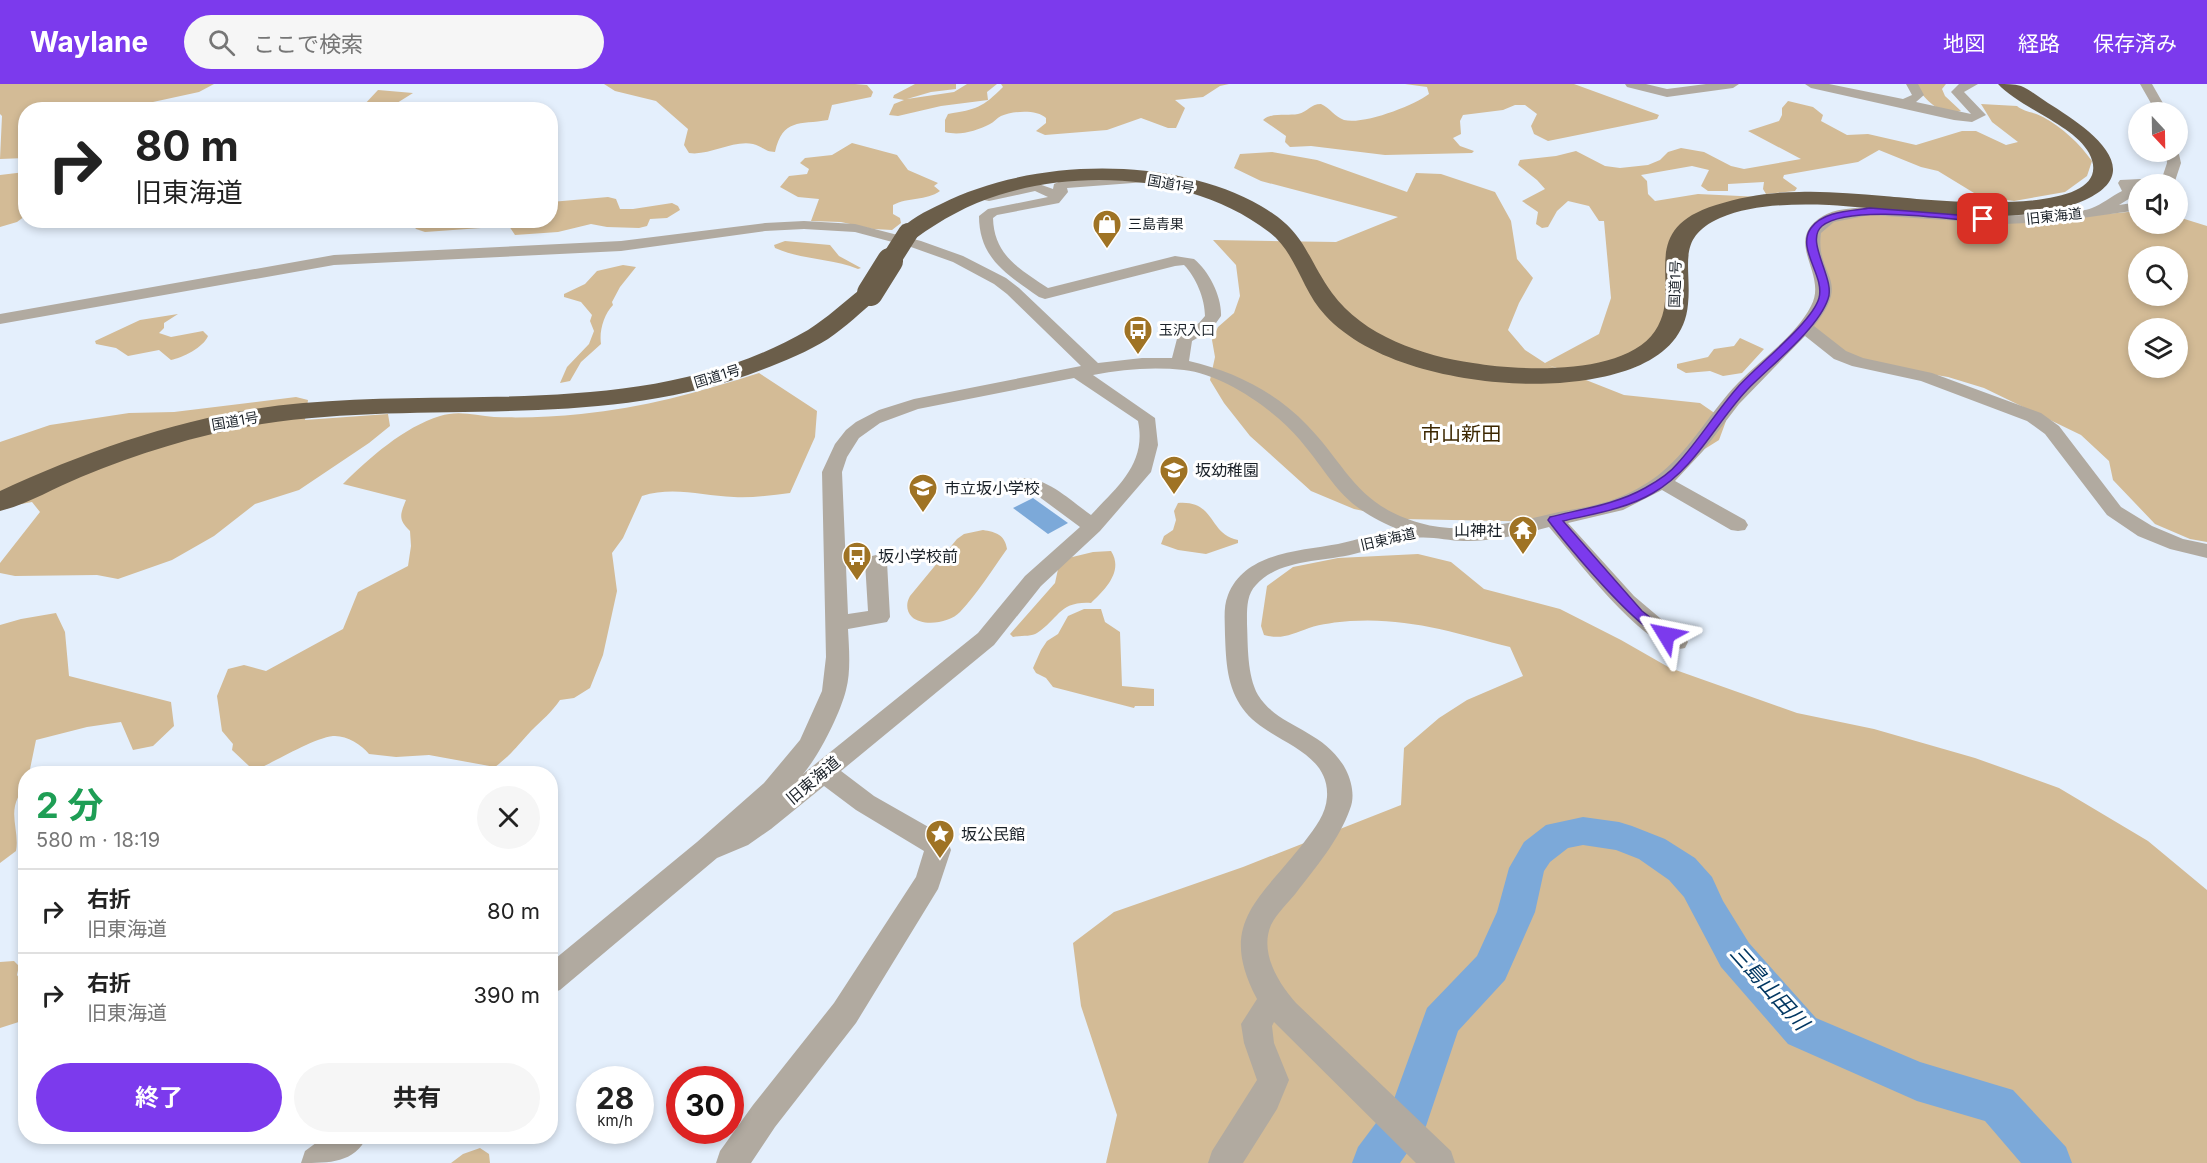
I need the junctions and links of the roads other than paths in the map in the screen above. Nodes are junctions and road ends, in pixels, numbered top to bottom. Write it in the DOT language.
graph roads {
  1 [pos="1631,84"];
  2 [pos="1733,84"];
  3 [pos="1811,84"];
  4 [pos="1912,84"];
  5 [pos="1972,84"];
  6 [pos="2007,84"];
  7 [pos="2146,84"];
  8 [pos="2156,102"];
  9 [pos="1904,103"];
  10 [pos="1141,179"];
  11 [pos="2123,181"];
  12 [pos="1056,195"];
  13 [pos="2120,198"];
  14 [pos="2128,203"];
  15 [pos="2128,207"];
  16 [pos="2092,211"];
  17 [pos="930,218"];
  18 [pos="0,319"];
  19 [pos="1804,327"];
  20 [pos="1180,365"];
  21 [pos="1085,371"];
  22 [pos="1662,482"];
  23 [pos="1022,483"];
  24 [pos="0,502"];
  25 [pos="1554,520"];
  26 [pos="1738,525"];
  27 [pos="1093,526"];
  28 [pos="1417,530"];
  29 [pos="2207,551"];
  30 [pos="876,562"];
  31 [pos="837,624"];
  32 [pos="1677,642"];
  33 [pos="824,772"];
  34 [pos="707,850"];
  35 [pos="558,974"];
  36 [pos="1276,1001"];
  37 [pos="342,1144"];
  38 [pos="1432,1156"];
  39 [pos="317,1163"];
  40 [pos="732,1163"];
  41 [pos="1224,1163"];
  1 -- 2 [label="street"];
  3 -- 9 [label="street"];
  4 -- 9 [label="street"];
  5 -- 9 [label="street"];
  6 -- 11 [label="highway"];
  7 -- 8 [label="street"];
  10 -- 11 [label="highway, 国道1号"];
  10 -- 12 [label="street"];
  10 -- 17 [label="highway, 国道1号"];
  11 -- 13 [label="street"];
  12 -- 17 [label="street"];
  12 -- 20 [label="street"];
  13 -- 14 [label="street"];
  13 -- 16 [label="street"];
  15 -- 16 [label="street, 旧東海道"];
  16 -- 19 [label="street, 旧東海道"];
  17 -- 24 [label="highway, 国道1号, bridge"];
  18 -- 21 [label="street, 旧東海道"];
  19 -- 22 [label="street, 旧東海道"];
  19 -- 29 [label="street"];
  20 -- 21 [label="street"];
  20 -- 28 [label="street"];
  21 -- 27 [label="street, 旧東海道"];
  21 -- 31 [label="street"];
  22 -- 25 [label="street, 旧東海道"];
  22 -- 26 [label="street"];
  23 -- 27 [label="street"];
  25 -- 28 [label="street, 旧東海道"];
  25 -- 32 [label="street"];
  27 -- 33 [label="street, 旧東海道"];
  28 -- 36 [label="street, 旧東海道"];
  30 -- 31 [label="street"];
  31 -- 34 [label="street"];
  33 -- 34 [label="street, 旧東海道"];
  33 -- 40 [label="street"];
  34 -- 35 [label="street, 旧東海道"];
  36 -- 38 [label="street, 旧東海道"];
  36 -- 41 [label="street"];
  37 -- 39 [label="street"];
}
